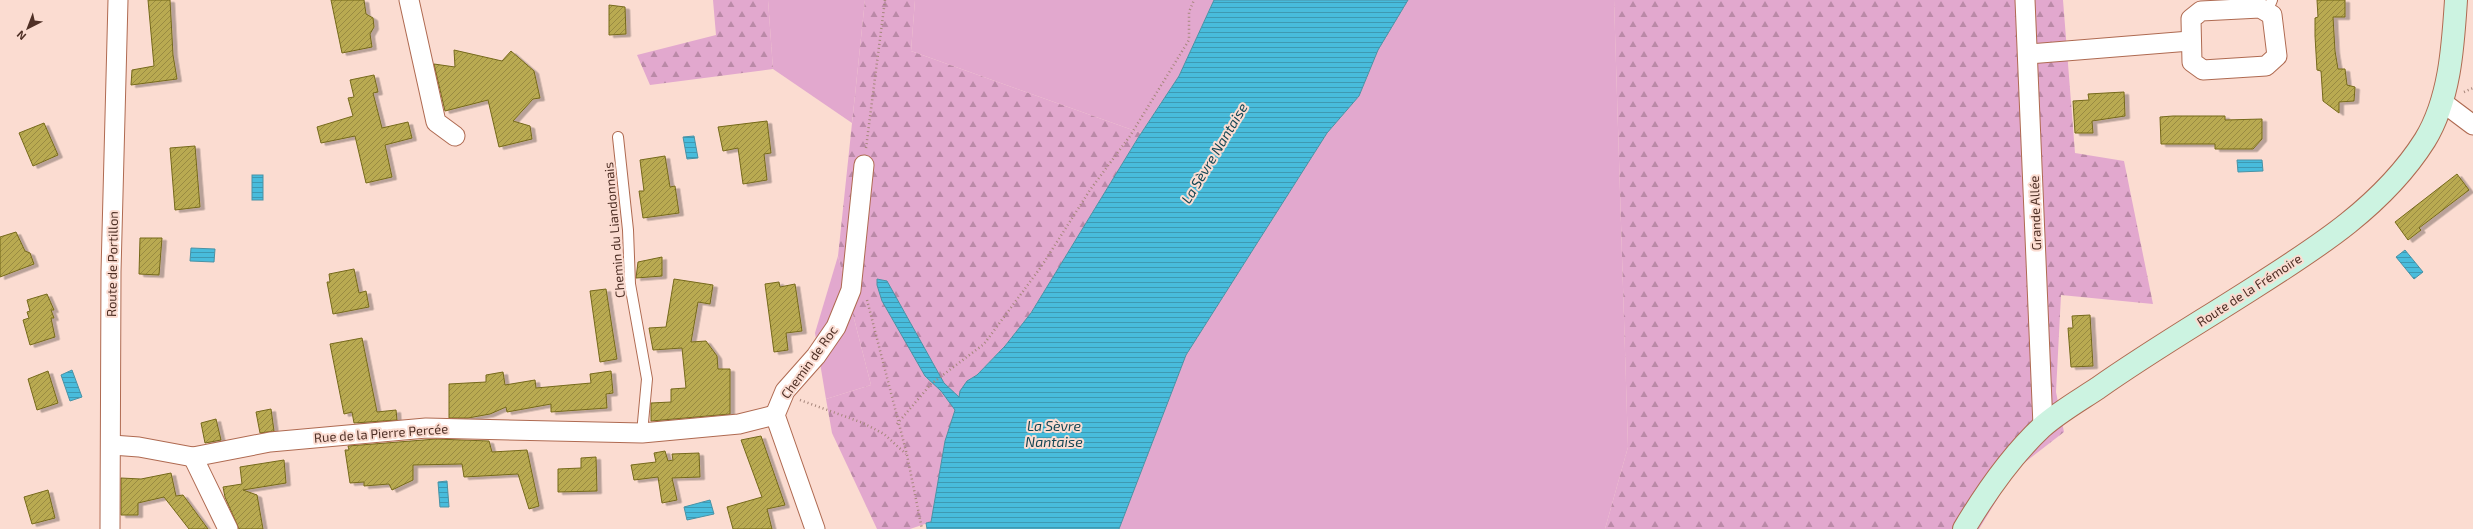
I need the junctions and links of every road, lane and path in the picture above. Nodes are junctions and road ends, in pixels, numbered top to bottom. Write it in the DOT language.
graph roads {
  1 [pos="409,0"];
  2 [pos="884,0"];
  3 [pos="1194,0"];
  4 [pos="2026,0"];
  5 [pos="2456,0"];
  6 [pos="113,4"];
  7 [pos="2269,6"];
  8 [pos="2190,41"];
  9 [pos="2028,54"];
  10 [pos="2441,101"];
  11 [pos="2473,125"];
  12 [pos="455,136"];
  13 [pos="618,137"];
  14 [pos="864,165"];
  15 [pos="866,294"];
  16 [pos="794,398"];
  17 [pos="774,415"];
  18 [pos="897,424"];
  19 [pos="2043,426"];
  20 [pos="642,432"];
  21 [pos="112,445"];
  22 [pos="907,455"];
  23 [pos="193,457"];
  24 [pos="110,529"];
  25 [pos="228,529"];
  26 [pos="815,529"];
  27 [pos="922,529"];
  28 [pos="1964,529"];
  1 -- 12 [label="street"];
  2 -- 14 [label="path"];
  3 -- 18 [label="path"];
  4 -- 9 [label="street, Grande Allée"];
  5 -- 10 [label="street, Route de la Frémoire"];
  6 -- 21 [label="street, Route de Portillon"];
  7 -- 8 [label="street"];
  7 -- 8 [label="street"];
  8 -- 9 [label="street"];
  9 -- 19 [label="street, Grande Allée"];
  10 -- 11 [label="street"];
  10 -- 19 [label="street, Route de la Frémoire"];
  13 -- 20 [label="lane, Chemin du Liandonnais"];
  14 -- 17 [label="street, Chemin de Roc"];
  15 -- 18 [label="path"];
  16 -- 22 [label="path"];
  17 -- 20 [label="street, Rue de la Pierre Percée"];
  17 -- 26 [label="street"];
  18 -- 22 [label="path"];
  19 -- 28 [label="street, Route de la Frémoire"];
  20 -- 23 [label="street, Rue de la Pierre Percée"];
  21 -- 23 [label="street"];
  21 -- 24 [label="street, Route de Portillon"];
  22 -- 27 [label="path"];
  23 -- 25 [label="street"];
}
